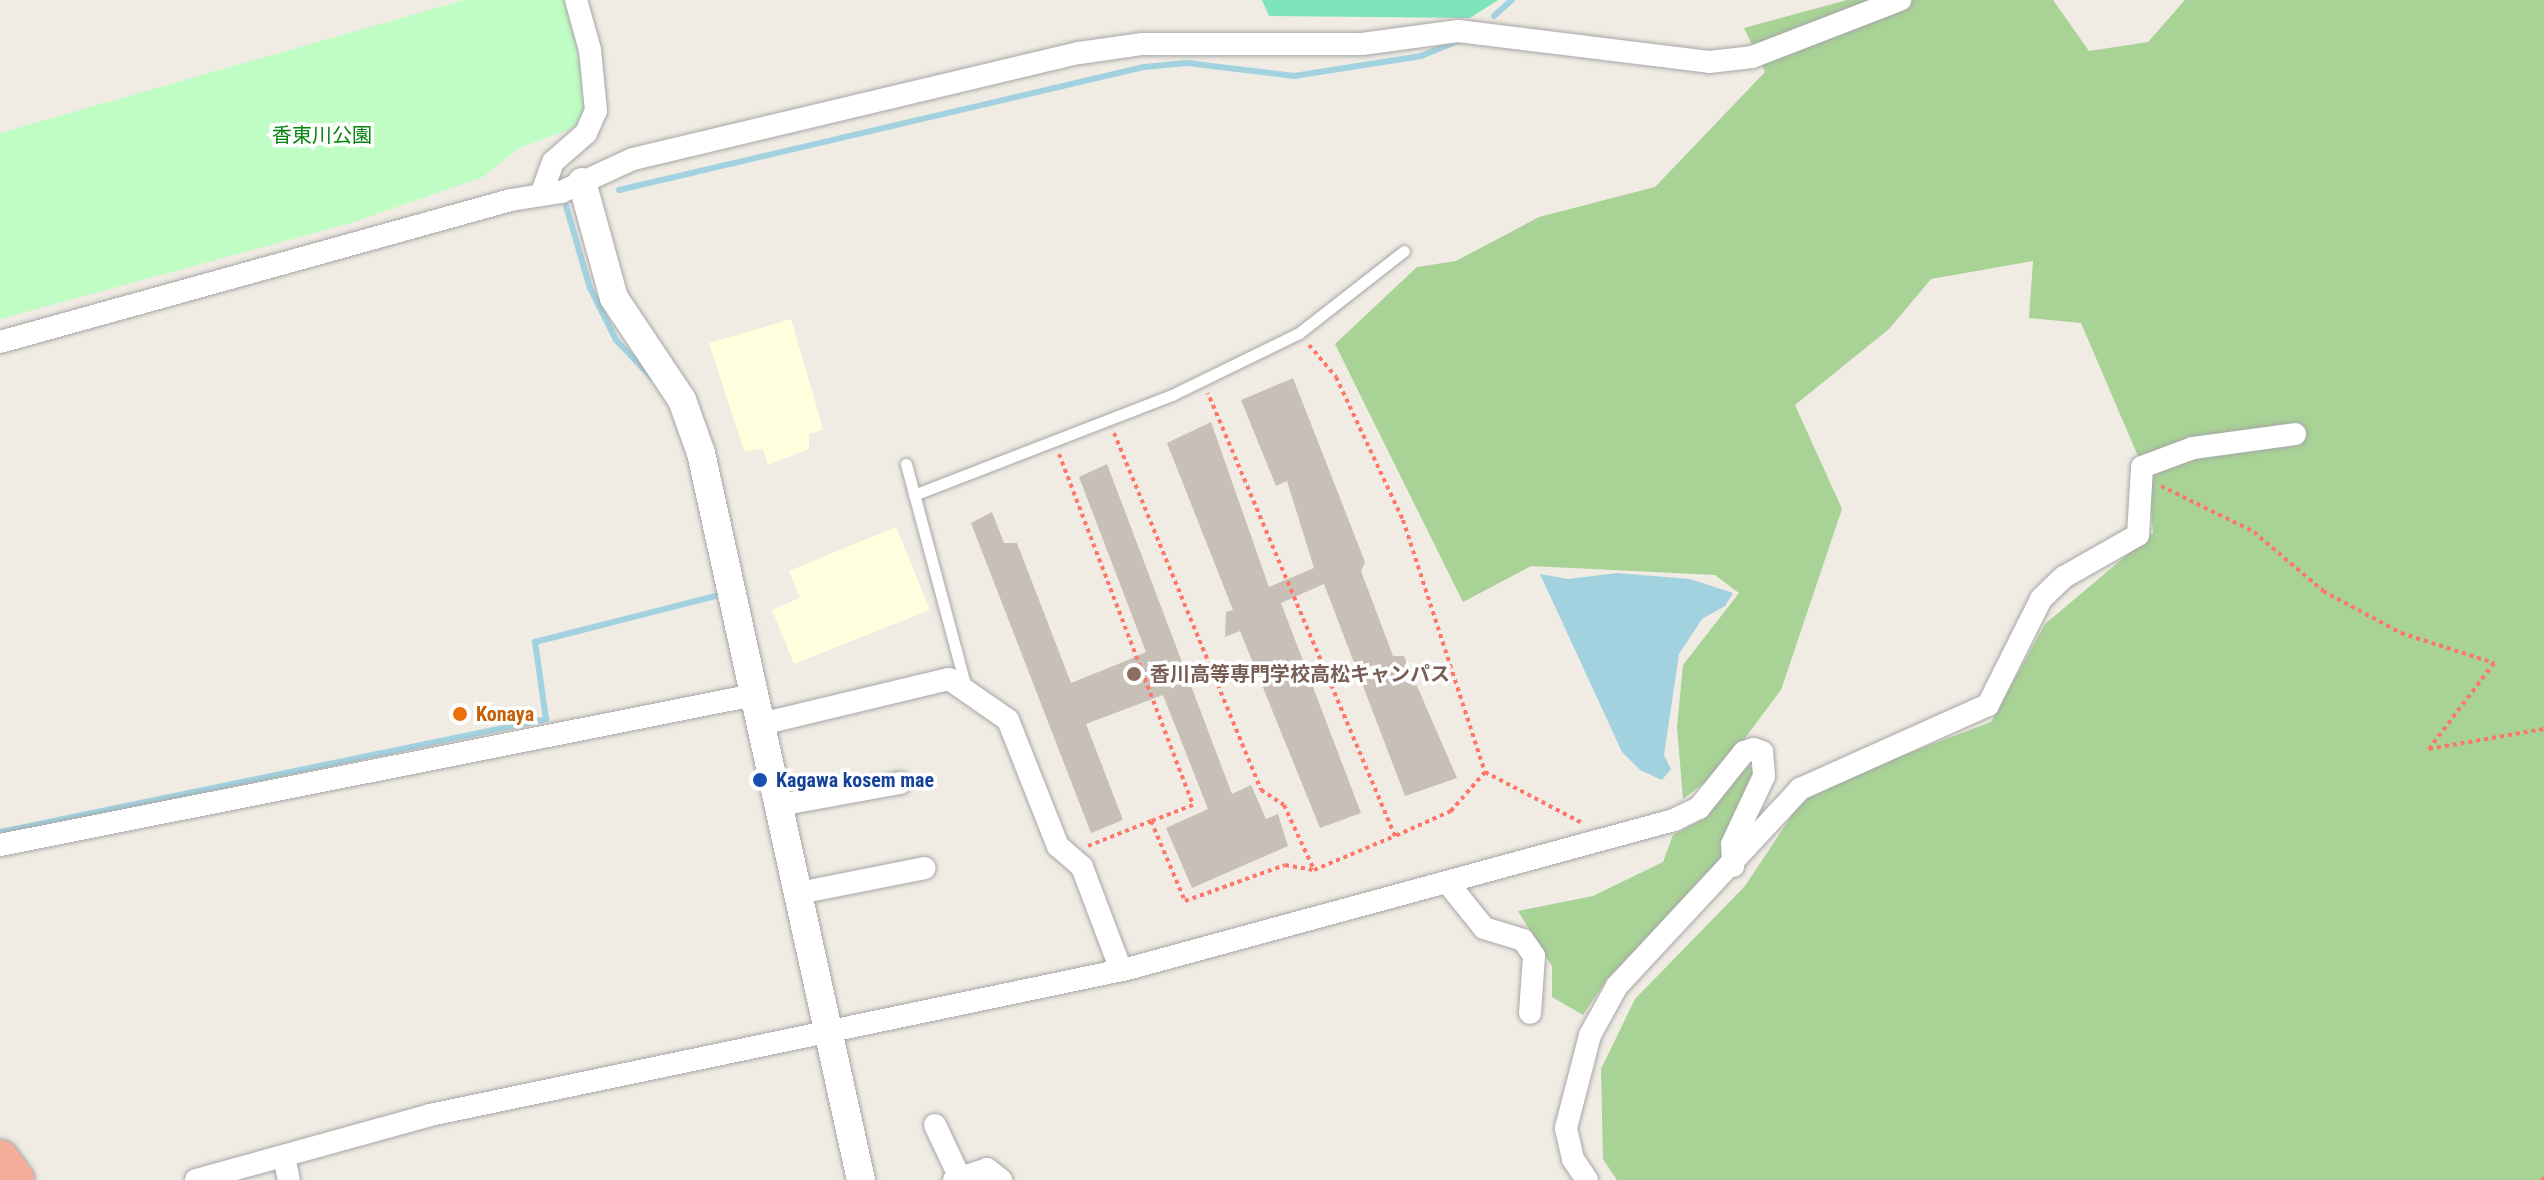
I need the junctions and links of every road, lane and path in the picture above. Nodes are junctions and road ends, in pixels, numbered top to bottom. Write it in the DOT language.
graph roads {
  1 [pos="576,0"];
  2 [pos="1900,0"];
  3 [pos="582,182"];
  4 [pos="541,195"];
  5 [pos="1404,251"];
  6 [pos="1299,333"];
  7 [pos="0,342"];
  8 [pos="1203,380"];
  9 [pos="1109,419"];
  10 [pos="2295,434"];
  11 [pos="1054,440"];
  12 [pos="906,464"];
  13 [pos="2142,467"];
  14 [pos="914,495"];
  15 [pos="967,691"];
  16 [pos="754,695"];
  17 [pos="761,724"];
  18 [pos="2544,729"];
  19 [pos="1485,772"];
  20 [pos="900,783"];
  21 [pos="779,805"];
  22 [pos="1151,821"];
  23 [pos="1395,836"];
  24 [pos="1609,838"];
  25 [pos="0,845"];
  26 [pos="1067,854"];
  27 [pos="1733,866"];
  28 [pos="925,868"];
  29 [pos="1314,870"];
  30 [pos="1447,882"];
  31 [pos="799,893"];
  32 [pos="1121,970"];
  33 [pos="1530,1013"];
  34 [pos="829,1027"];
  35 [pos="935,1125"];
  36 [pos="284,1157"];
  37 [pos="0,1159"];
  38 [pos="957,1179"];
  39 [pos="15,1180"];
  40 [pos="196,1180"];
  41 [pos="289,1180"];
  42 [pos="861,1180"];
  43 [pos="1001,1180"];
  44 [pos="1587,1180"];
  1 -- 4 [label="street"];
  2 -- 3 [label="street"];
  3 -- 4 [label="street"];
  3 -- 16 [label="street"];
  4 -- 7 [label="street"];
  5 -- 6 [label="lane"];
  6 -- 8 [label="lane"];
  6 -- 19 [label="path"];
  8 -- 9 [label="lane"];
  8 -- 23 [label="path"];
  9 -- 11 [label="lane"];
  9 -- 29 [label="path"];
  10 -- 13 [label="street"];
  11 -- 14 [label="lane"];
  11 -- 22 [label="path"];
  12 -- 14 [label="lane"];
  13 -- 18 [label="path"];
  13 -- 27 [label="street"];
  14 -- 15 [label="lane"];
  15 -- 17 [label="street"];
  15 -- 26 [label="street"];
  16 -- 17 [label="street"];
  16 -- 25 [label="street"];
  17 -- 21 [label="street"];
  19 -- 23 [label="path"];
  19 -- 24 [label="path"];
  20 -- 21 [label="street"];
  21 -- 31 [label="street"];
  22 -- 26 [label="path"];
  22 -- 29 [label="path"];
  23 -- 29 [label="path"];
  24 -- 27 [label="street"];
  24 -- 30 [label="street"];
  26 -- 32 [label="street"];
  27 -- 44 [label="street"];
  28 -- 31 [label="street"];
  30 -- 32 [label="street"];
  30 -- 33 [label="street"];
  31 -- 34 [label="street"];
  32 -- 34 [label="street"];
  34 -- 36 [label="street"];
  34 -- 42 [label="street"];
  35 -- 38 [label="street"];
  36 -- 40 [label="street"];
  36 -- 41 [label="street"];
  37 -- 39 [label="highway"];
  38 -- 43 [label="street"];
}
